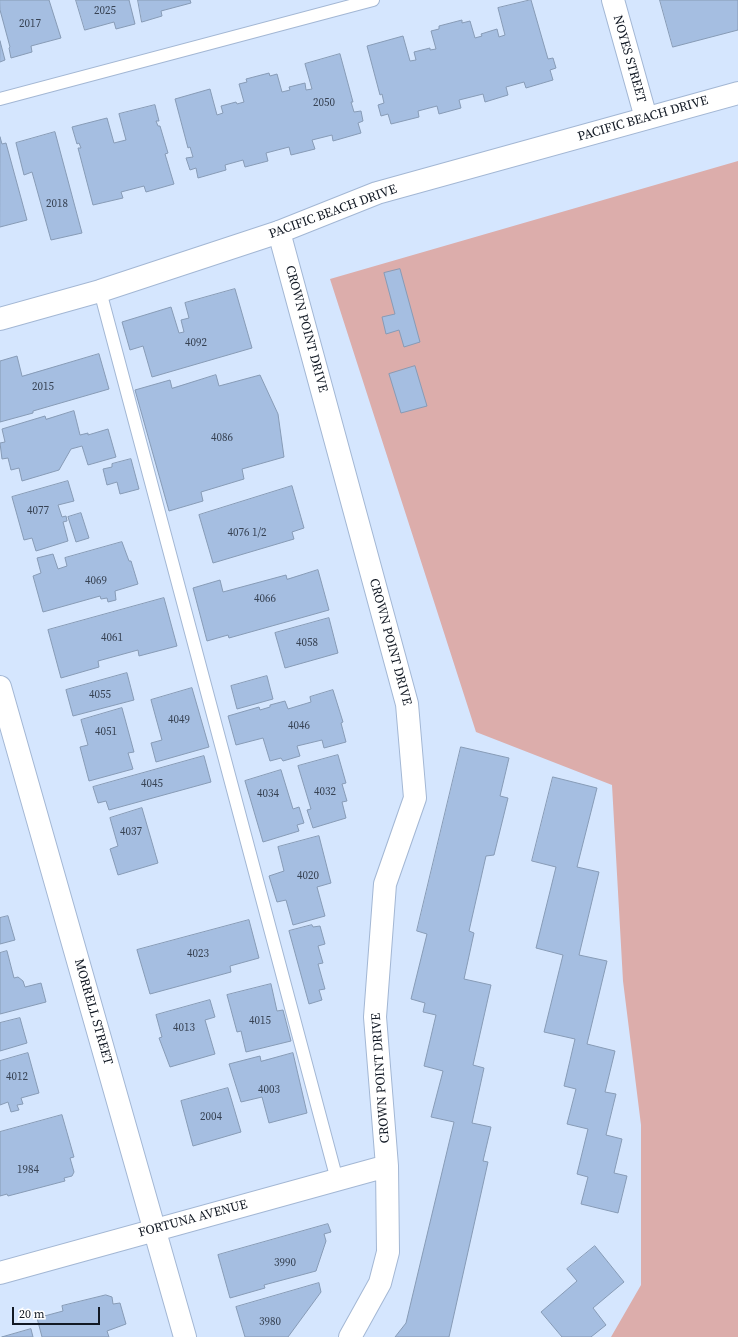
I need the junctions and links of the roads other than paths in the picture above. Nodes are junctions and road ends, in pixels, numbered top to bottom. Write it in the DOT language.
graph roads {
  1 [pos="373,0"];
  2 [pos="613,0"];
  3 [pos="738,93"];
  4 [pos="0,99"];
  5 [pos="646,118"];
  6 [pos="279,232"];
  7 [pos="100,291"];
  8 [pos="0,319"];
  9 [pos="0,687"];
  10 [pos="387,1166"];
  11 [pos="337,1180"];
  12 [pos="155,1230"];
  13 [pos="0,1273"];
  14 [pos="185,1337"];
  15 [pos="350,1337"];
  1 -- 4 [label="lane"];
  2 -- 5 [label="street, NOYES STREET"];
  3 -- 5 [label="street, PACIFIC BEACH DRIVE"];
  5 -- 6 [label="street, PACIFIC BEACH DRIVE"];
  6 -- 7 [label="street, PACIFIC BEACH DRIVE"];
  6 -- 10 [label="street, CROWN POINT DRIVE"];
  7 -- 8 [label="street, PACIFIC BEACH DRIVE"];
  7 -- 11 [label="lane"];
  9 -- 12 [label="street, MORRELL STREET"];
  10 -- 11 [label="street, FORTUNA AVENUE"];
  10 -- 15 [label="street, CROWN POINT DRIVE"];
  11 -- 12 [label="street, FORTUNA AVENUE"];
  12 -- 13 [label="street, FORTUNA AVENUE"];
  12 -- 14 [label="street, MORRELL STREET"];
}
